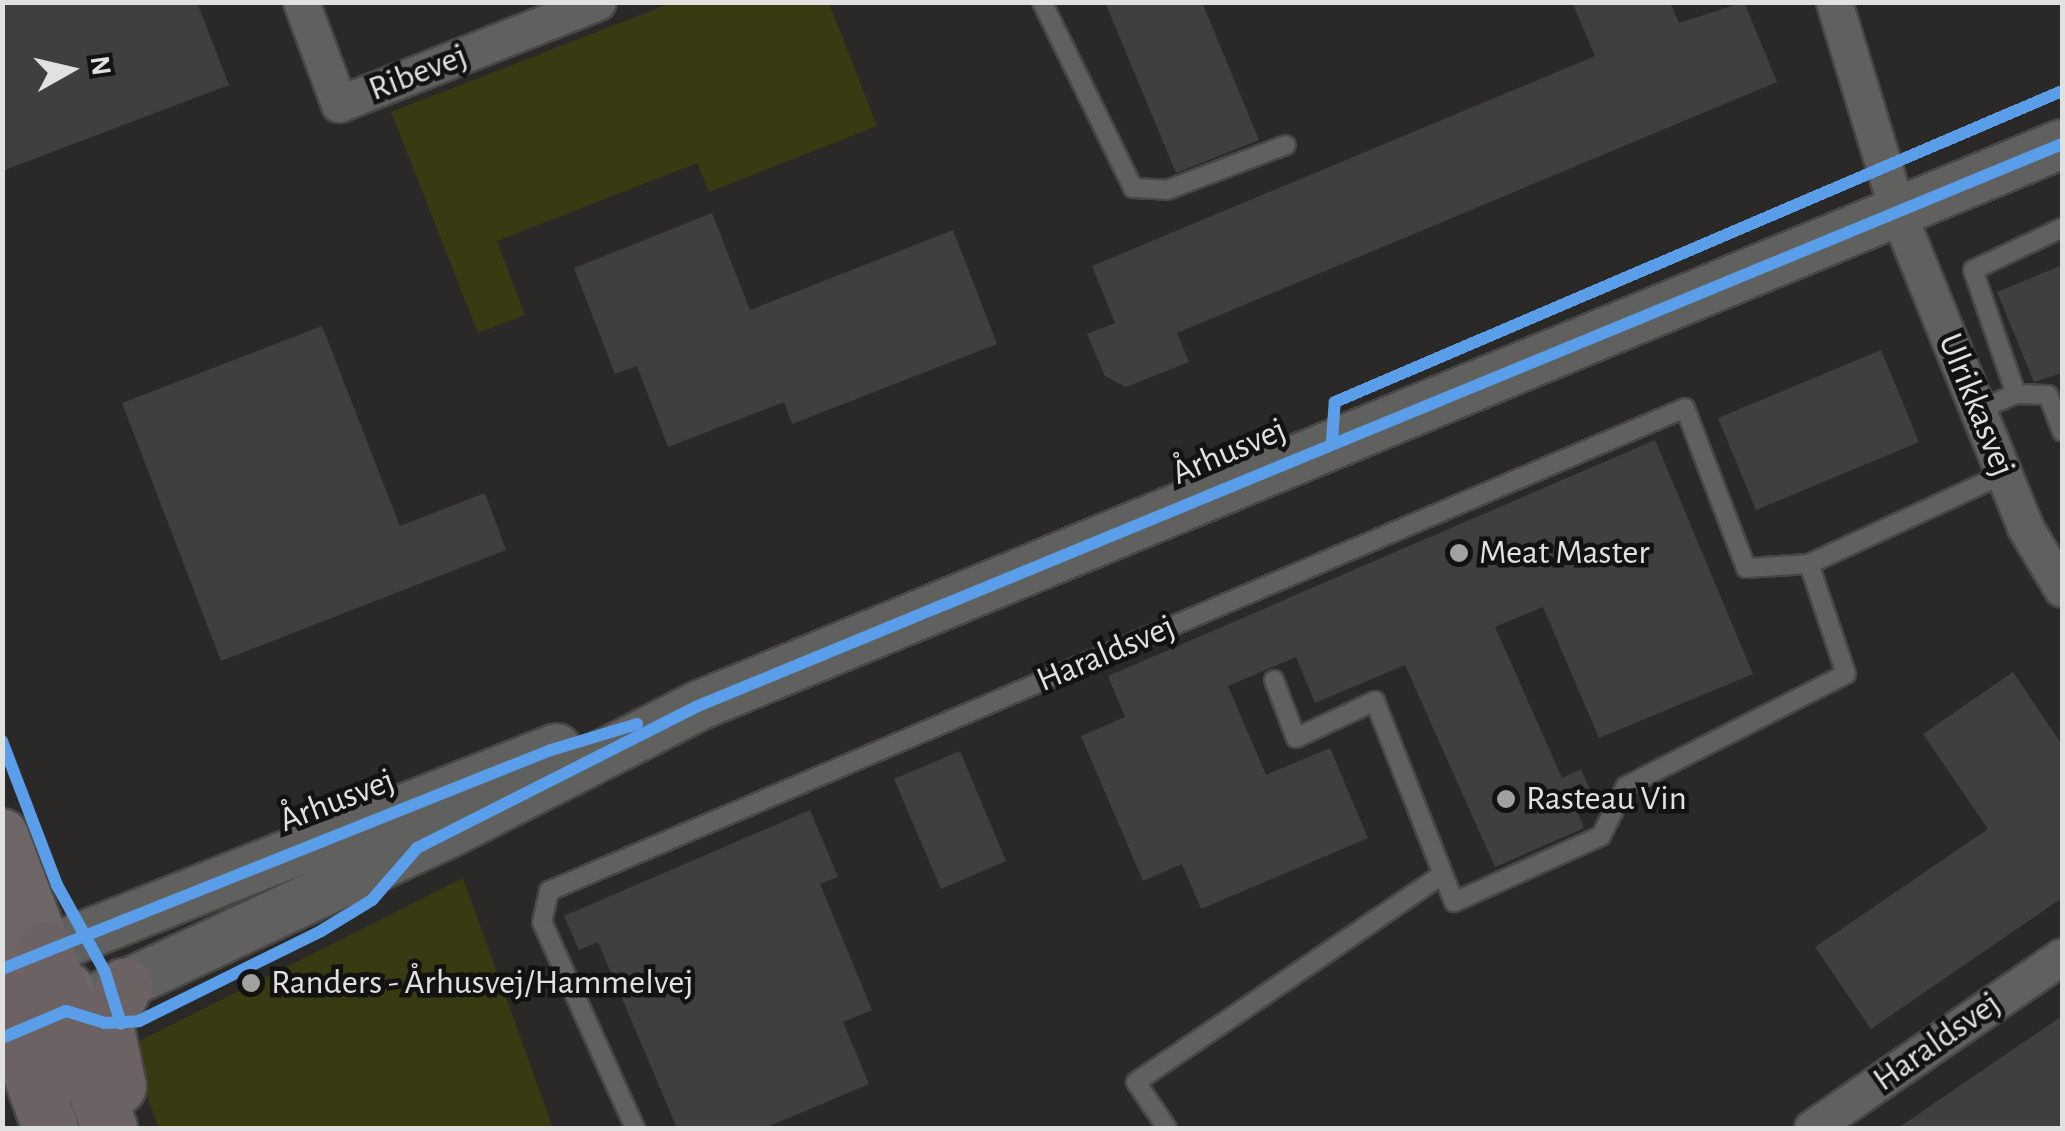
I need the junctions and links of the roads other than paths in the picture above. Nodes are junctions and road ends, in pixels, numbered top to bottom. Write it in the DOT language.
graph roads {
  1 [pos="300,2"];
  2 [pos="598,2"];
  3 [pos="1042,2"];
  4 [pos="1834,2"];
  5 [pos="1286,144"];
  6 [pos="2062,144"];
  7 [pos="1900,216"];
  8 [pos="2062,228"];
  9 [pos="2016,394"];
  10 [pos="1978,410"];
  11 [pos="2062,431"];
  12 [pos="2004,474"];
  13 [pos="1809,564"];
  14 [pos="2062,588"];
  15 [pos="1274,680"];
  16 [pos="698,706"];
  17 [pos="2,835"];
  18 [pos="1439,877"];
  19 [pos="2062,956"];
  20 [pos="33,990"];
  21 [pos="1158,1126"];
  22 [pos="50,1128"];
  23 [pos="84,1128"];
  24 [pos="109,1128"];
  25 [pos="131,1128"];
  26 [pos="634,1128"];
  27 [pos="1812,1128"];
  1 -- 2 [label="street, Ribevej"];
  3 -- 5 [label="lane"];
  4 -- 7 [label="street"];
  6 -- 7 [label="main road, Århusvej"];
  7 -- 10 [label="street, Ulrikkasvej"];
  7 -- 16 [label="main road, Århusvej"];
  8 -- 9 [label="lane"];
  9 -- 10 [label="lane"];
  9 -- 11 [label="lane"];
  10 -- 12 [label="street, Ulrikkasvej"];
  12 -- 13 [label="lane, Haraldsvej"];
  12 -- 14 [label="street, Ulrikkasvej"];
  13 -- 18 [label="lane"];
  13 -- 26 [label="lane, Haraldsvej"];
  15 -- 18 [label="lane"];
  16 -- 20 [label="main road, Århusvej"];
  16 -- 20 [label="main road, Århusvej"];
  17 -- 20 [label="main road"];
  18 -- 21 [label="lane"];
  19 -- 27 [label="street, Haraldsvej"];
  20 -- 22 [label="highway"];
  20 -- 23 [label="highway"];
  20 -- 24 [label="highway"];
  20 -- 25 [label="highway"];
}
